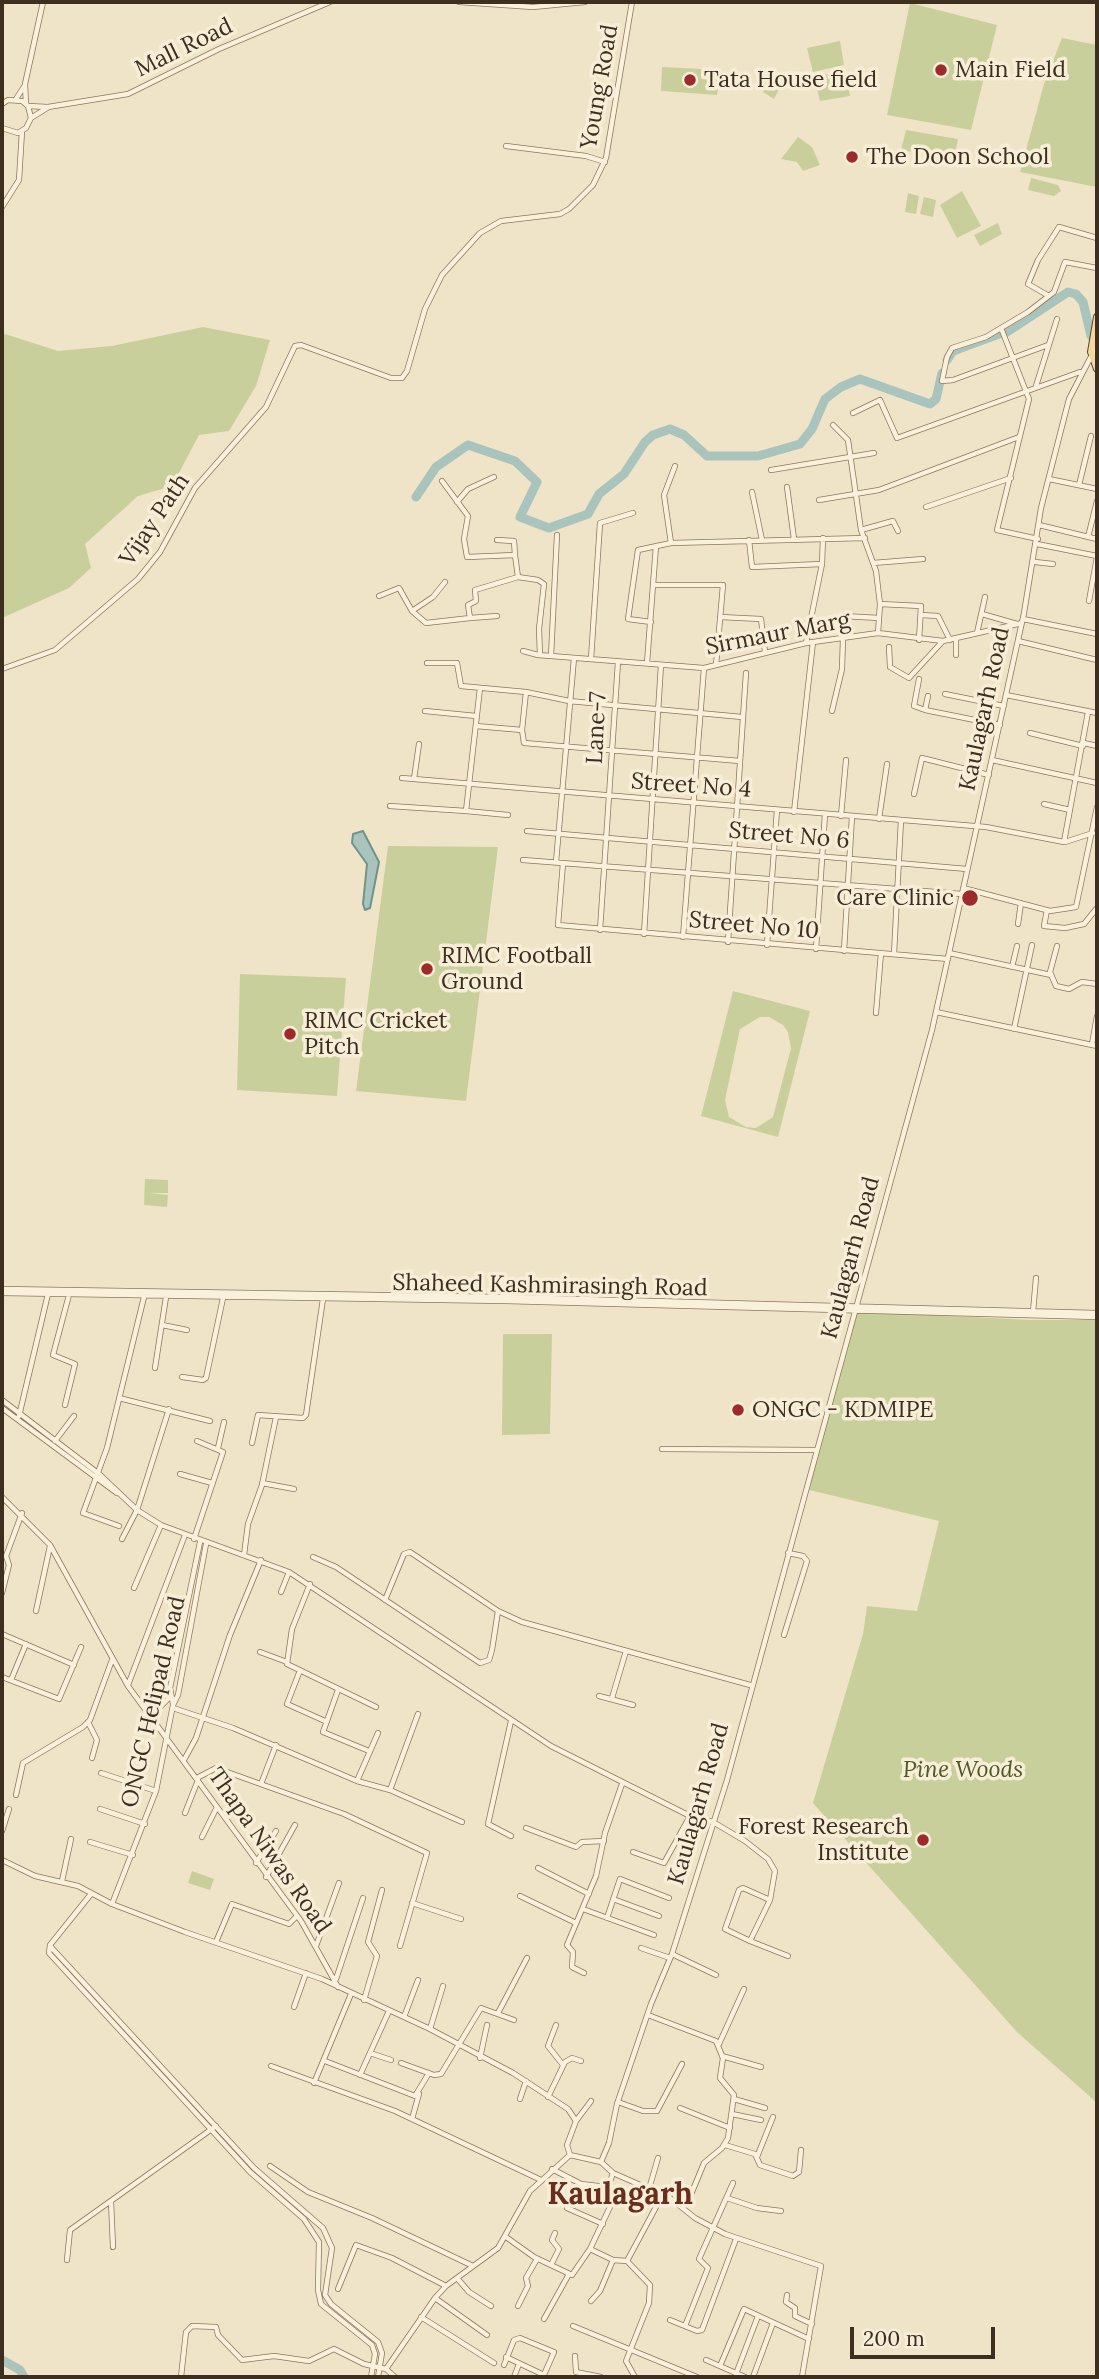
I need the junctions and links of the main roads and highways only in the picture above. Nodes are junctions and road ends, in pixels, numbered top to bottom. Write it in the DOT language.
graph roads {
  1 [pos="1097,322"];
  2 [pos="1097,369"];
  1 -- 2 [label="main road"];
}
